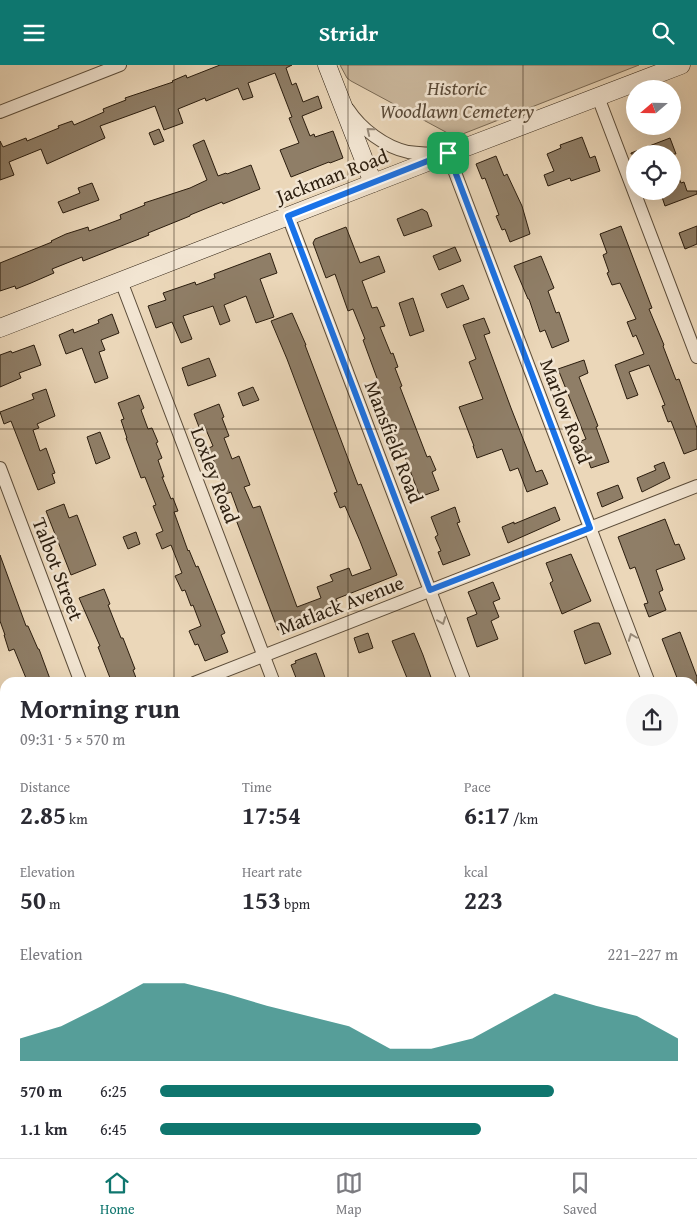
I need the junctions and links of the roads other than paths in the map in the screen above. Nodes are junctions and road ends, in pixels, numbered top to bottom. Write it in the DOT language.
graph roads {
  1 [pos="120,65"];
  2 [pos="327,65"];
  3 [pos="681,65"];
  4 [pos="337,89"];
  5 [pos="598,97"];
  6 [pos="0,112"];
  7 [pos="448,153"];
  8 [pos="373,183"];
  9 [pos="288,216"];
  10 [pos="121,281"];
  11 [pos="0,328"];
  12 [pos="697,357"];
  13 [pos="0,468"];
  14 [pos="697,486"];
  15 [pos="590,528"];
  16 [pos="430,590"];
  17 [pos="263,655"];
  18 [pos="79,677"];
  19 [pos="209,677"];
  20 [pos="272,677"];
  21 [pos="463,677"];
  22 [pos="647,677"];
  1 -- 6 [label="street"];
  2 -- 4 [label="street"];
  3 -- 5 [label="street, Jackman Road"];
  7 -- 4 [label="street, one-way"];
  4 -- 8 [label="street"];
  5 -- 7 [label="street, Jackman Road"];
  5 -- 12 [label="street"];
  7 -- 8 [label="street, Jackman Road"];
  7 -- 15 [label="street, Marlow Road"];
  8 -- 9 [label="street, Jackman Road"];
  9 -- 10 [label="street, Jackman Road"];
  9 -- 16 [label="street, Mansfield Road"];
  10 -- 11 [label="street, Jackman Road"];
  10 -- 17 [label="street, Loxley Road"];
  13 -- 18 [label="street, Talbot Street"];
  14 -- 15 [label="street, Matlack Avenue"];
  15 -- 16 [label="street, Matlack Avenue"];
  22 -- 15 [label="street, Marlow Road, one-way"];
  16 -- 17 [label="street, Matlack Avenue"];
  16 -- 21 [label="street, Mansfield Road, one-way"];
  17 -- 19 [label="street, Matlack Avenue"];
  17 -- 20 [label="street, Loxley Road"];
}
